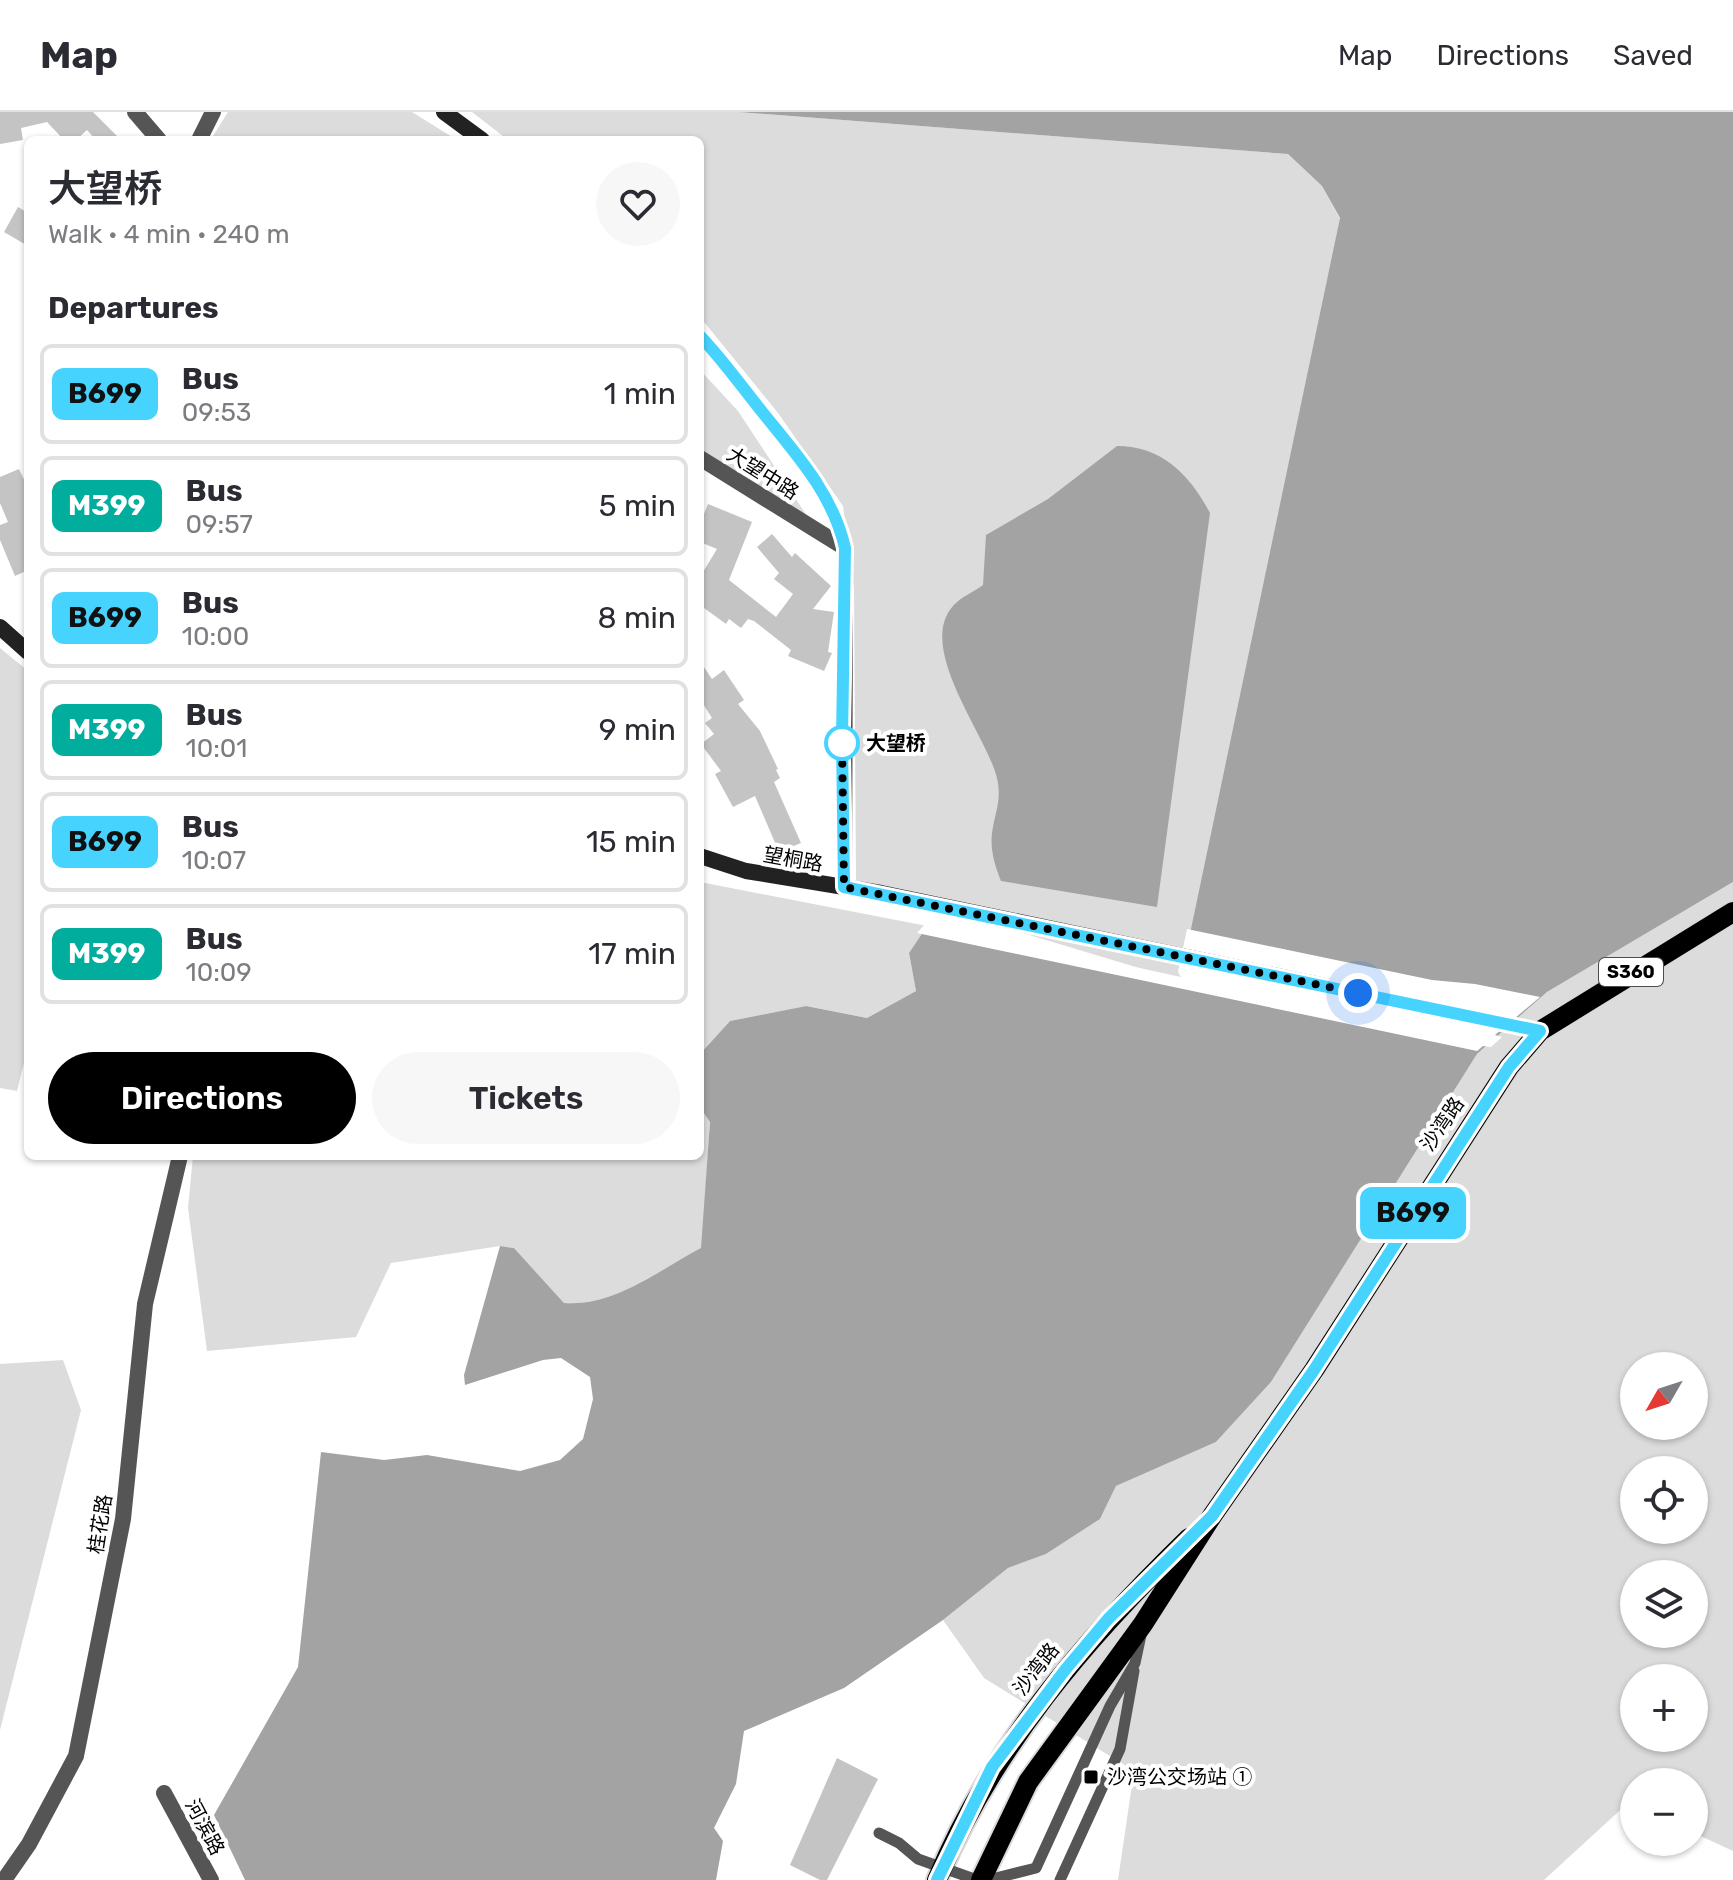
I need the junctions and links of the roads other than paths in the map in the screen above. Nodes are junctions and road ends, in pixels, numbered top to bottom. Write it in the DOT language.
graph roads {
  1 [pos="135,112"];
  2 [pos="213,112"];
  3 [pos="444,112"];
  4 [pos="156,136"];
  5 [pos="201,136"];
  6 [pos="477,136"];
  7 [pos="704,341"];
  8 [pos="704,460"];
  9 [pos="845,548"];
  10 [pos="0,627"];
  11 [pos="24,648"];
  12 [pos="704,857"];
  13 [pos="844,887"];
  14 [pos="1730,919"];
  15 [pos="1540,1031"];
  16 [pos="179,1160"];
  17 [pos="1212,1516"];
  18 [pos="1143,1624"];
  19 [pos="1135,1663"];
  20 [pos="1065,1670"];
  21 [pos="1093,1692"];
  22 [pos="164,1793"];
  23 [pos="879,1833"];
  24 [pos="939,1874"];
  25 [pos="207,1877"];
  26 [pos="4,1880"];
  27 [pos="979,1880"];
  28 [pos="988,1880"];
  29 [pos="1060,1880"];
  1 -- 4 [label="street"];
  2 -- 5 [label="street"];
  3 -- 6 [label="main road"];
  7 -- 9 [label="main road"];
  8 -- 9 [label="street, 大望中路"];
  9 -- 13 [label="main road"];
  10 -- 11 [label="main road"];
  12 -- 13 [label="main road, 望桐路"];
  13 -- 15 [label="main road, 望桐路"];
  14 -- 15 [label="main road, 沙湾路 / S360"];
  15 -- 17 [label="main road, 沙湾路 / S360"];
  16 -- 26 [label="street, 桂花路"];
  17 -- 18 [label="main road, 沙湾路 / S360"];
  17 -- 20 [label="main road, 沙湾路 / S360"];
  18 -- 19 [label="lane"];
  18 -- 21 [label="main road, 沙湾路 / S360"];
  19 -- 28 [label="lane"];
  19 -- 29 [label="lane"];
  20 -- 21 [label="main road"];
  20 -- 24 [label="main road, 沙湾路 / S360"];
  21 -- 27 [label="main road, 沙湾路 / S360"];
  22 -- 25 [label="street, 河滨路"];
  23 -- 24 [label="lane"];
  24 -- 27 [label="lane"];
}
